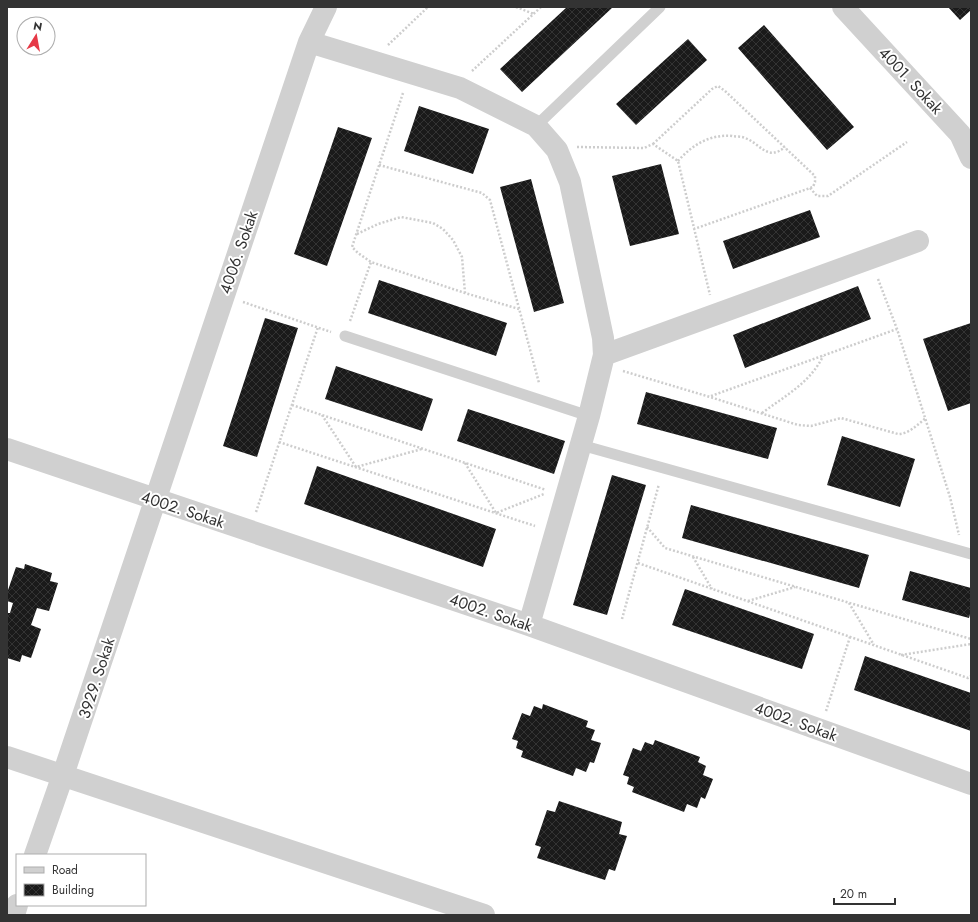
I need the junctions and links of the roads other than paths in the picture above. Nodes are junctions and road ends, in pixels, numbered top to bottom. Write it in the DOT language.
graph roads {
  1 [pos="326,7"];
  2 [pos="660,7"];
  3 [pos="843,7"];
  4 [pos="309,42"];
  5 [pos="536,126"];
  6 [pos="966,128"];
  7 [pos="971,158"];
  8 [pos="918,242"];
  9 [pos="345,336"];
  10 [pos="603,360"];
  11 [pos="589,416"];
  12 [pos="581,445"];
  13 [pos="7,449"];
  14 [pos="155,500"];
  15 [pos="966,552"];
  16 [pos="529,624"];
  17 [pos="7,757"];
  18 [pos="63,776"];
  19 [pos="971,784"];
  20 [pos="35,854"];
  21 [pos="484,915"];
  1 -- 4 [label="street, 4006. Sokak"];
  2 -- 5 [label="lane"];
  3 -- 6 [label="street, 4001. Sokak"];
  4 -- 5 [label="street"];
  4 -- 14 [label="street, 4006. Sokak"];
  5 -- 10 [label="street"];
  6 -- 7 [label="street, 4001. Sokak"];
  8 -- 10 [label="street"];
  9 -- 11 [label="lane"];
  10 -- 11 [label="street"];
  11 -- 12 [label="street"];
  12 -- 15 [label="lane"];
  12 -- 16 [label="street"];
  13 -- 14 [label="street, 4002. Sokak"];
  14 -- 16 [label="street, 4002. Sokak"];
  14 -- 18 [label="street, 3929. Sokak"];
  16 -- 19 [label="street, 4002. Sokak"];
  17 -- 18 [label="street"];
  18 -- 20 [label="street, 3929. Sokak"];
  18 -- 21 [label="street"];
}
